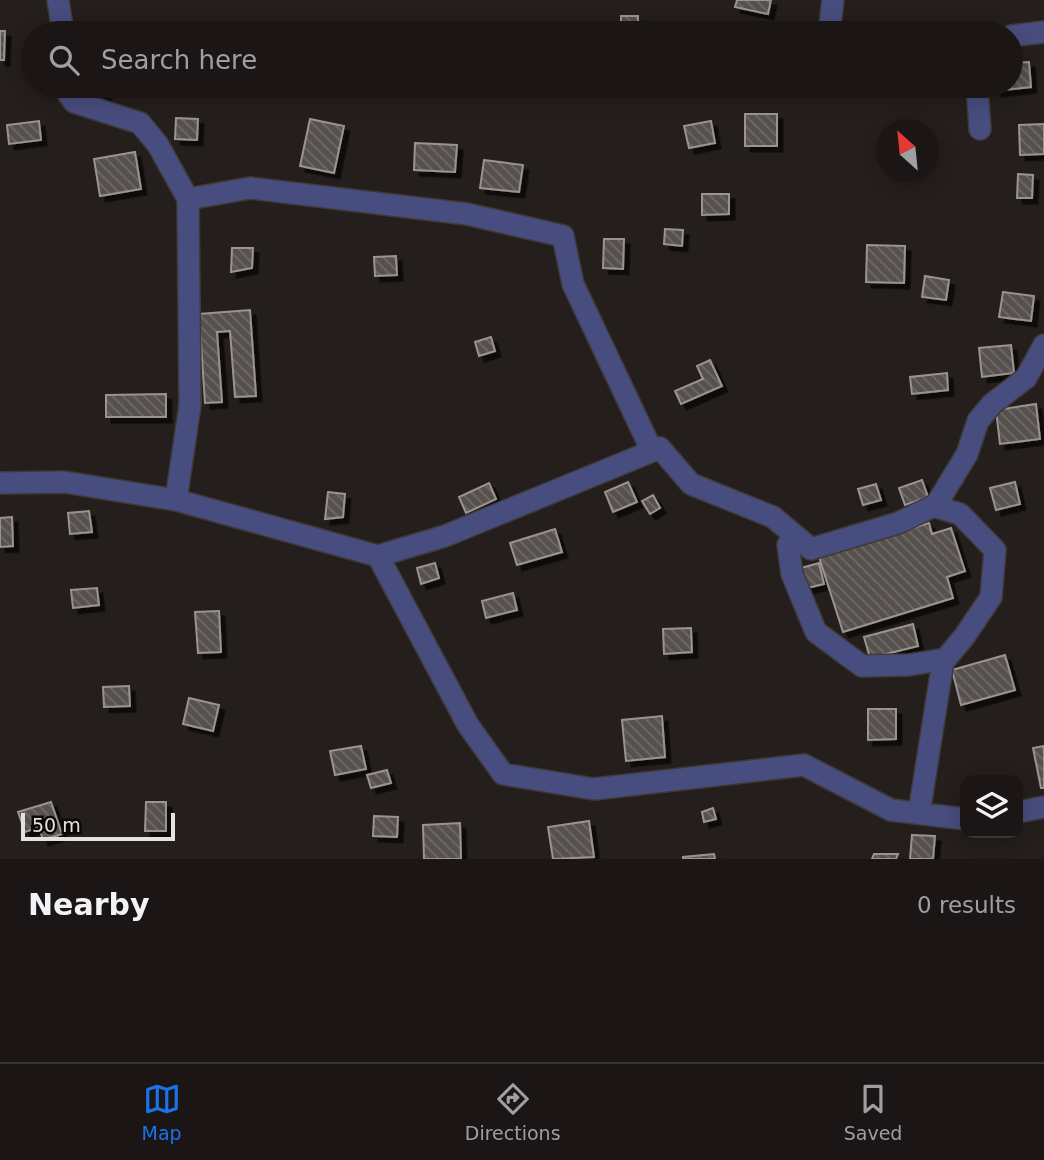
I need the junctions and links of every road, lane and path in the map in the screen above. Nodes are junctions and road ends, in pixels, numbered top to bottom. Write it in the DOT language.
graph roads {
  1 [pos="58,0"];
  2 [pos="832,0"];
  3 [pos="61,21"];
  4 [pos="831,21"];
  5 [pos="1044,32"];
  6 [pos="1023,35"];
  7 [pos="71,98"];
  8 [pos="977,98"];
  9 [pos="980,130"];
  10 [pos="188,199"];
  11 [pos="1044,345"];
  12 [pos="652,451"];
  13 [pos="0,483"];
  14 [pos="176,500"];
  15 [pos="933,506"];
  16 [pos="796,537"];
  17 [pos="378,556"];
  18 [pos="945,659"];
  19 [pos="1044,807"];
  20 [pos="1023,811"];
  21 [pos="919,813"];
  22 [pos="960,818"];
  1 -- 3 [label="street"];
  2 -- 4 [label="street"];
  5 -- 6 [label="street"];
  7 -- 10 [label="street"];
  8 -- 9 [label="street"];
  10 -- 12 [label="street"];
  10 -- 14 [label="street"];
  11 -- 15 [label="street"];
  12 -- 16 [label="street"];
  12 -- 17 [label="street"];
  13 -- 14 [label="street"];
  14 -- 17 [label="street"];
  15 -- 16 [label="street"];
  15 -- 18 [label="street"];
  16 -- 18 [label="street"];
  17 -- 21 [label="street"];
  18 -- 21 [label="street"];
  19 -- 20 [label="street"];
  21 -- 22 [label="street"];
}
